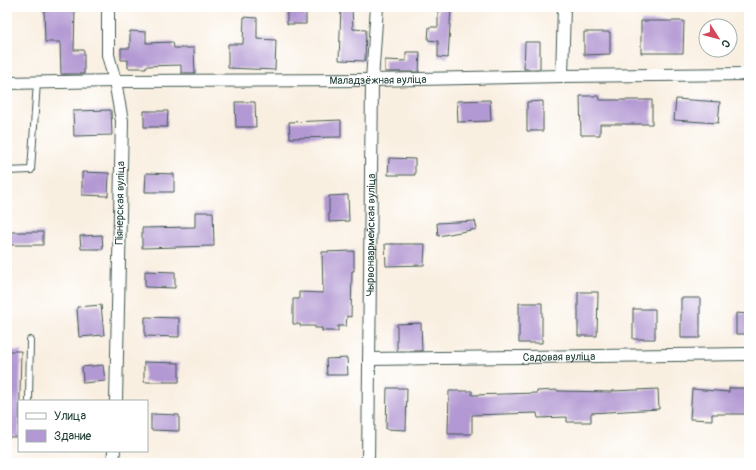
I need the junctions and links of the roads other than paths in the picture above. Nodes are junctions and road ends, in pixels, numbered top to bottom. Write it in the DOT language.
graph roads {
  1 [pos="108,7"];
  2 [pos="377,7"];
  3 [pos="564,7"];
  4 [pos="749,74"];
  5 [pos="562,76"];
  6 [pos="372,80"];
  7 [pos="116,81"];
  8 [pos="37,82"];
  9 [pos="7,83"];
  10 [pos="7,171"];
  11 [pos="30,340"];
  12 [pos="749,354"];
  13 [pos="368,359"];
  14 [pos="29,400"];
  15 [pos="116,400"];
  16 [pos="114,452"];
  17 [pos="113,463"];
  18 [pos="368,463"];
  1 -- 7 [label="street, Піянерская вуліца"];
  2 -- 6 [label="street, Чырвонаармейская вуліца"];
  3 -- 5 [label="street"];
  4 -- 5 [label="street, Маладзёжная вуліца"];
  5 -- 6 [label="street, Маладзёжная вуліца"];
  6 -- 7 [label="street, Маладзёжная вуліца"];
  6 -- 13 [label="street, Чырвонаармейская вуліца"];
  7 -- 8 [label="street, Маладзёжная вуліца"];
  7 -- 15 [label="street, Піянерская вуліца"];
  8 -- 9 [label="street, Маладзёжная вуліца"];
  8 -- 10 [label="lane"];
  11 -- 14 [label="lane"];
  12 -- 13 [label="street, Садовая вуліца"];
  13 -- 18 [label="street, Чырвонаармейская вуліца"];
  16 -- 17 [label="street"];
}
